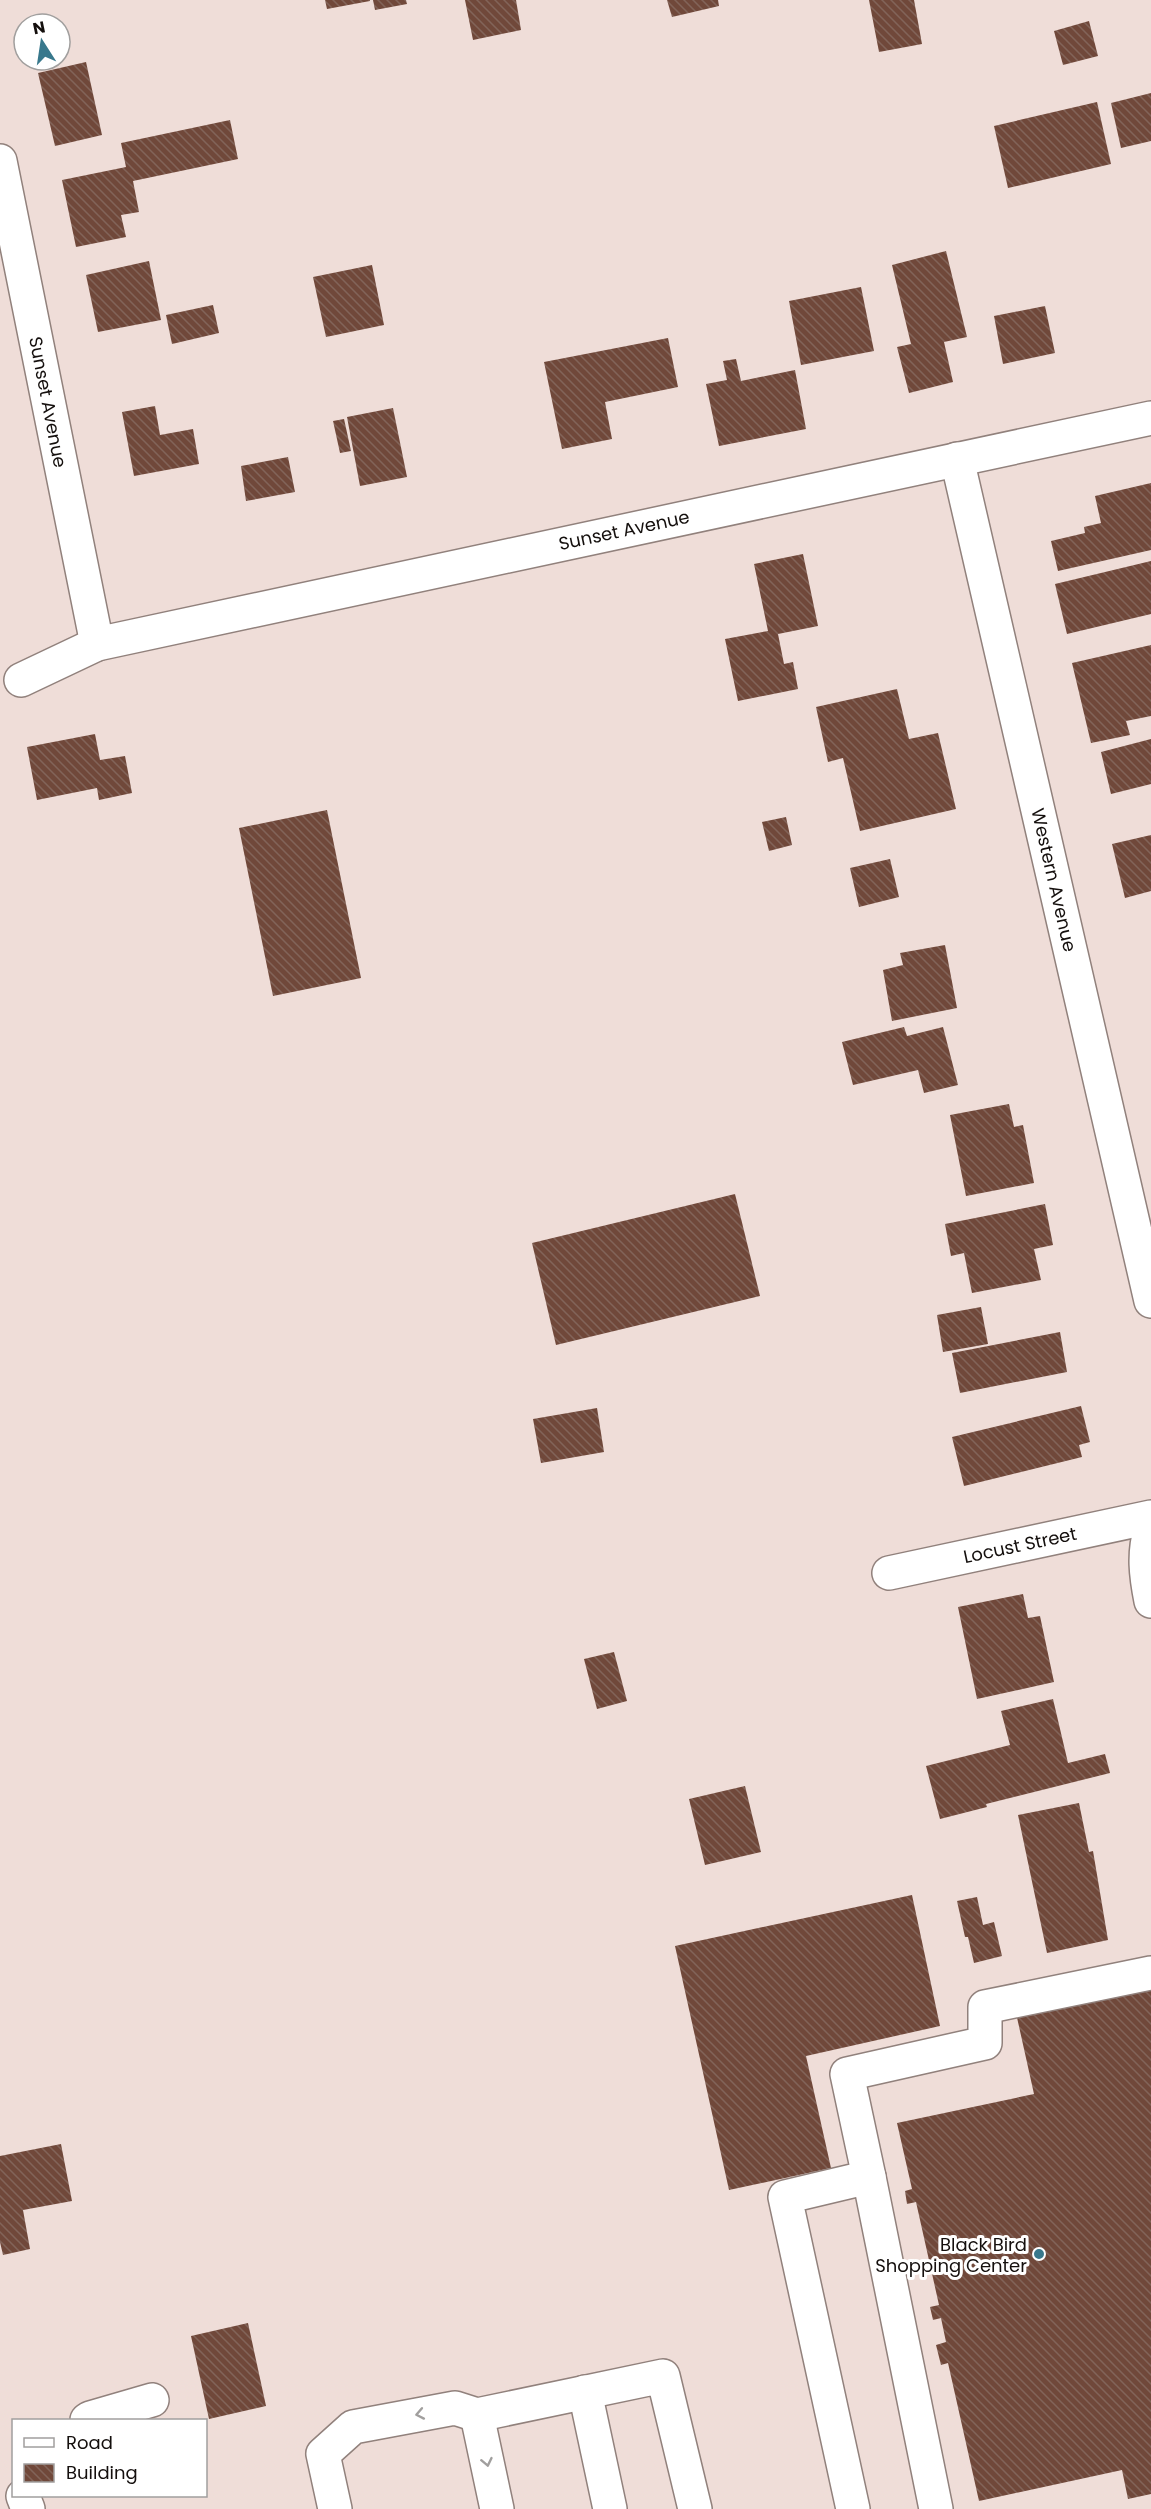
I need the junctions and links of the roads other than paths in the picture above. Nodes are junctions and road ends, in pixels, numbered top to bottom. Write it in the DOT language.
graph roads {
  1 [pos="0,161"];
  2 [pos="1151,418"];
  3 [pos="957,459"];
  4 [pos="97,644"];
  5 [pos="21,680"];
  6 [pos="1151,1301"];
  7 [pos="1151,1517"];
  8 [pos="1151,1528"];
  9 [pos="889,1573"];
  10 [pos="1151,1601"];
  11 [pos="1151,1973"];
  12 [pos="869,2177"];
  13 [pos="585,2392"];
  14 [pos="152,2400"];
  15 [pos="477,2415"];
  16 [pos="89,2419"];
  17 [pos="335,2509"];
  18 [pos="497,2509"];
  19 [pos="610,2509"];
  20 [pos="695,2509"];
  21 [pos="853,2509"];
  22 [pos="936,2509"];
  1 -- 4 [label="street, Sunset Avenue"];
  2 -- 3 [label="street, Sunset Avenue"];
  3 -- 4 [label="street, Sunset Avenue"];
  3 -- 6 [label="street, Western Avenue"];
  4 -- 5 [label="street, Sunset Avenue"];
  7 -- 9 [label="street, Locust Street"];
  8 -- 10 [label="street"];
  11 -- 12 [label="street"];
  12 -- 21 [label="street"];
  12 -- 22 [label="street"];
  13 -- 15 [label="street"];
  13 -- 19 [label="street"];
  13 -- 20 [label="street"];
  14 -- 16 [label="street"];
  15 -- 17 [label="street, one-way"];
  15 -- 18 [label="street, one-way"];
}
